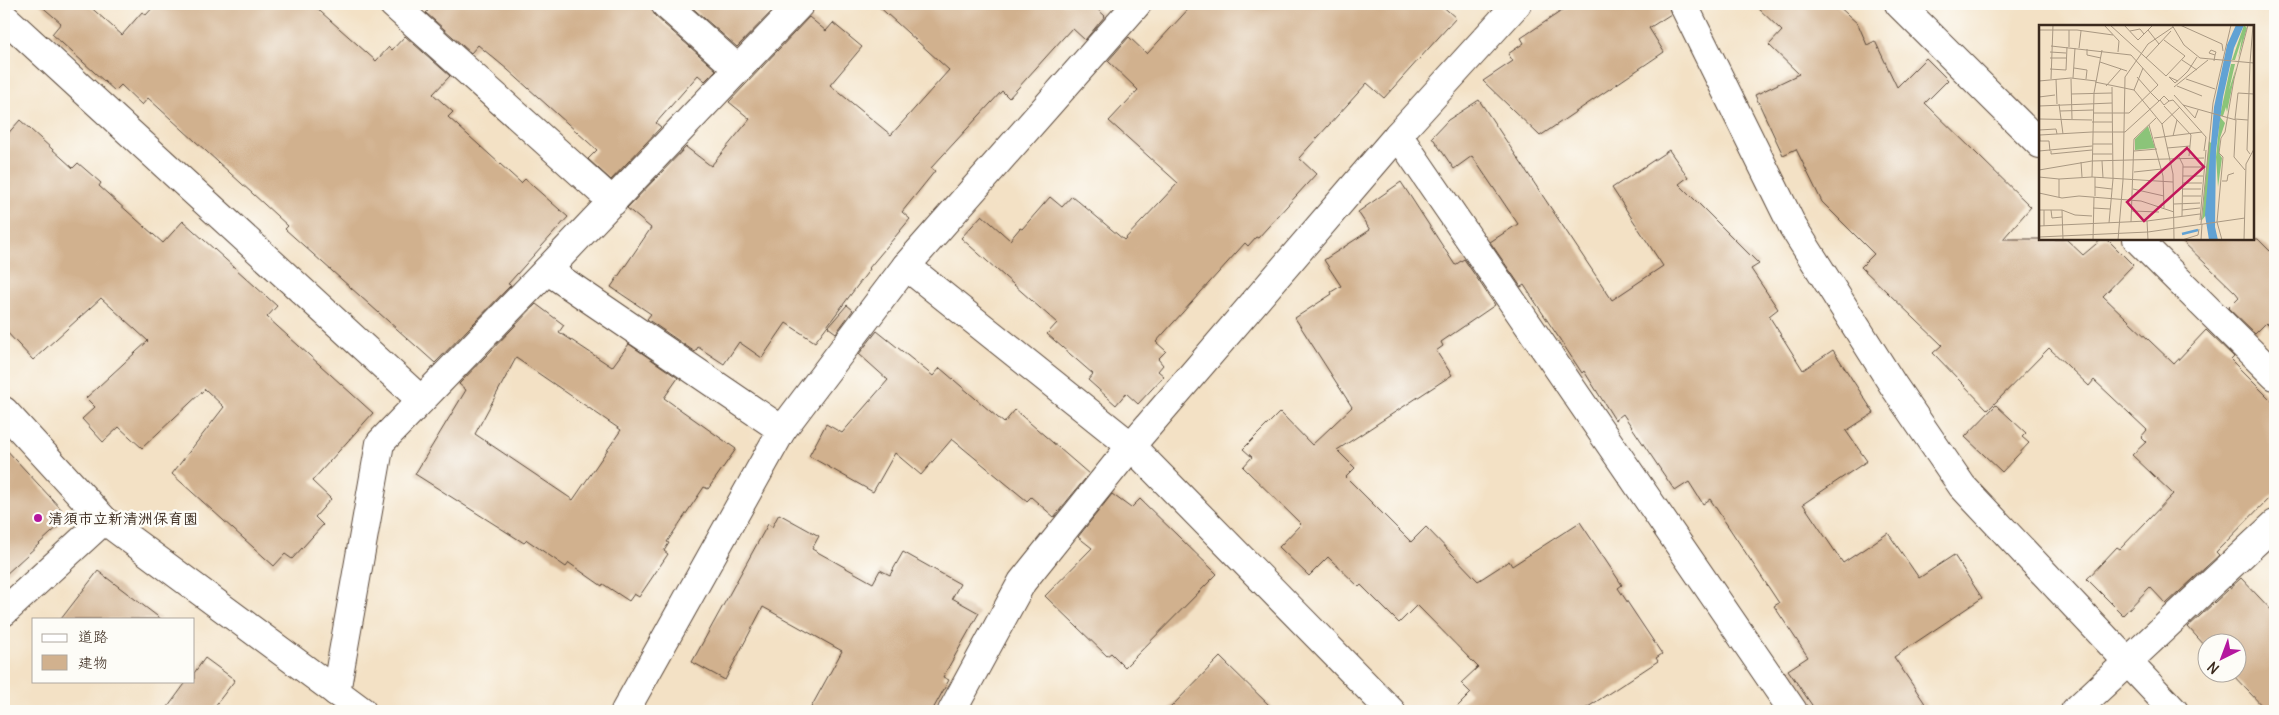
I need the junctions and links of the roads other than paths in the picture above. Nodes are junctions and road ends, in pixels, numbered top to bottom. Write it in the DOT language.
graph roads {
  1 [pos="393,4"];
  2 [pos="665,4"];
  3 [pos="800,4"];
  4 [pos="1136,4"];
  5 [pos="1517,4"];
  6 [pos="1899,4"];
  7 [pos="1693,9"];
  8 [pos="4,17"];
  9 [pos="738,69"];
  10 [pos="1398,135"];
  11 [pos="2039,143"];
  12 [pos="613,202"];
  13 [pos="2138,240"];
  14 [pos="906,266"];
  15 [pos="547,270"];
  16 [pos="2275,376"];
  17 [pos="421,400"];
  18 [pos="4,411"];
  19 [pos="782,430"];
  20 [pos="1131,446"];
  21 [pos="104,520"];
  22 [pos="2275,524"];
  23 [pos="4,612"];
  24 [pos="2128,662"];
  25 [pos="336,692"];
  26 [pos="362,711"];
  27 [pos="625,711"];
  28 [pos="952,711"];
  29 [pos="1391,711"];
  30 [pos="1793,711"];
  31 [pos="2075,711"];
  32 [pos="2174,711"];
  1 -- 12 [label="street"];
  2 -- 9 [label="street"];
  3 -- 9 [label="street"];
  4 -- 14 [label="street"];
  5 -- 10 [label="street"];
  6 -- 11 [label="street"];
  7 -- 24 [label="street"];
  8 -- 17 [label="street"];
  9 -- 12 [label="street"];
  10 -- 20 [label="street"];
  10 -- 30 [label="street"];
  12 -- 15 [label="street"];
  13 -- 16 [label="street"];
  14 -- 19 [label="street"];
  14 -- 20 [label="street"];
  15 -- 17 [label="street"];
  15 -- 19 [label="street"];
  17 -- 25 [label="street"];
  18 -- 21 [label="street"];
  19 -- 27 [label="street"];
  20 -- 28 [label="street"];
  20 -- 29 [label="street"];
  21 -- 23 [label="street"];
  21 -- 25 [label="street"];
  22 -- 24 [label="street"];
  24 -- 31 [label="street"];
  24 -- 32 [label="street"];
  25 -- 26 [label="street"];
}
